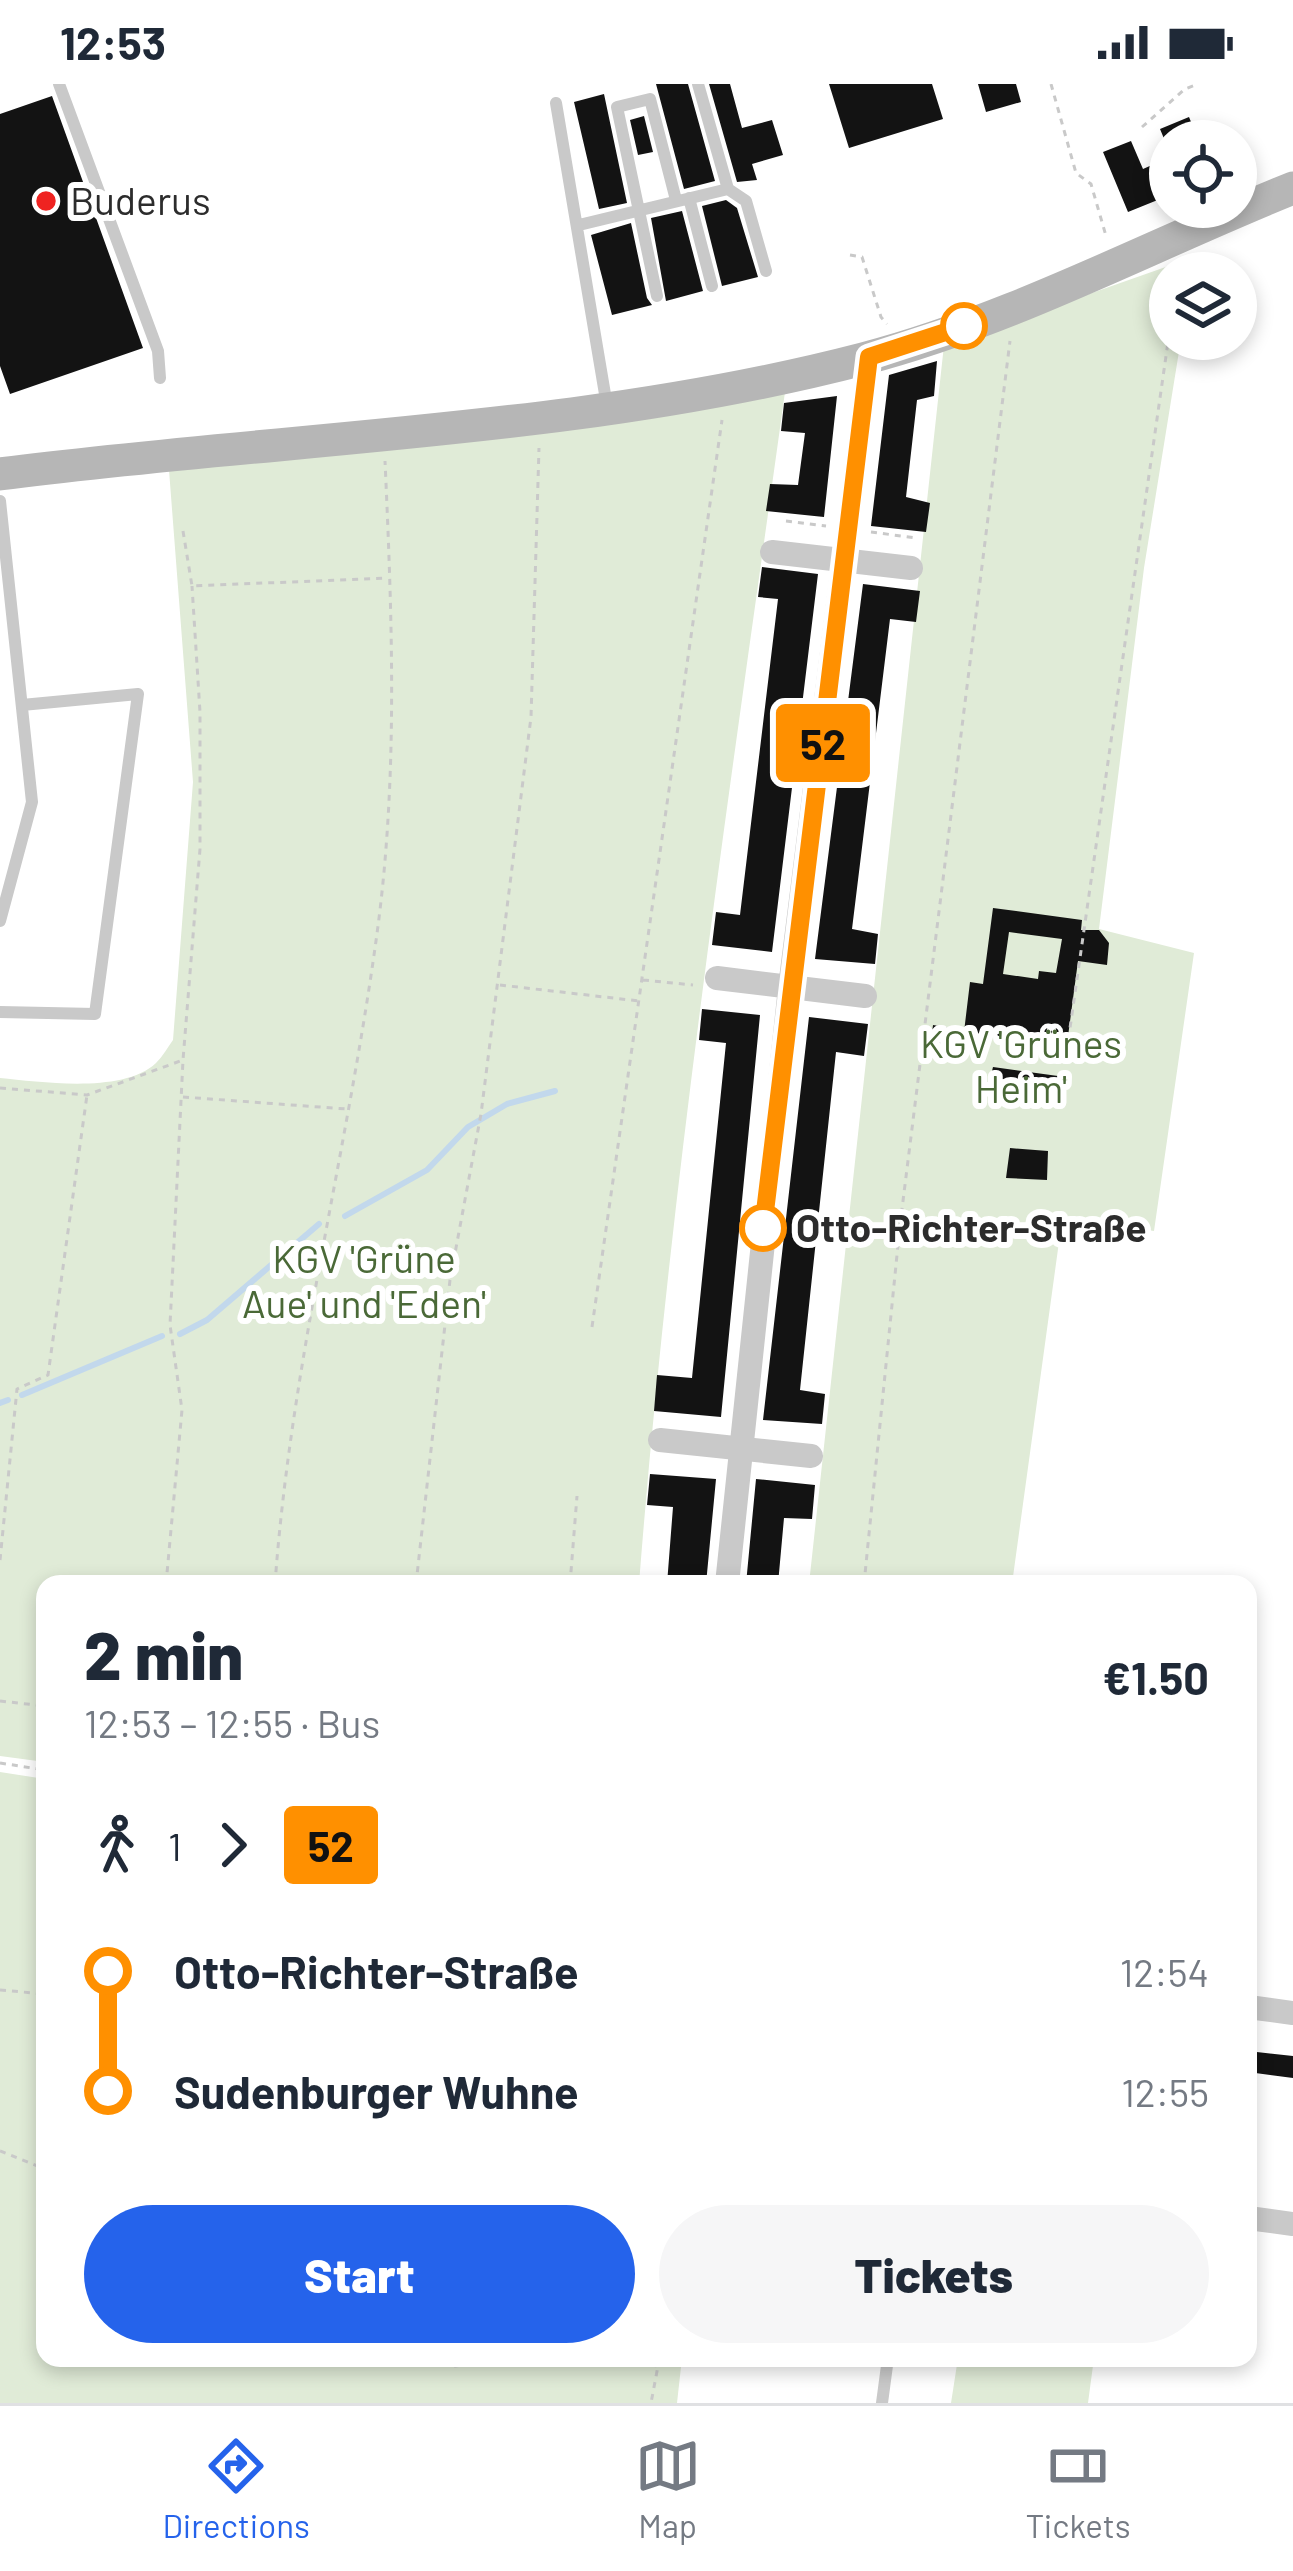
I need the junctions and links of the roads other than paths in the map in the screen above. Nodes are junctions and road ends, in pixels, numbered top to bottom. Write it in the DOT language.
graph roads {
  1 [pos="59,84"];
  2 [pos="698,84"];
  3 [pos="556,103"];
  4 [pos="1293,188"];
  5 [pos="728,189"];
  6 [pos="682,199"];
  7 [pos="637,211"];
  8 [pos="579,225"];
  9 [pos="766,271"];
  10 [pos="712,286"];
  11 [pos="657,296"];
  12 [pos="869,357"];
  13 [pos="160,377"];
  14 [pos="607,407"];
  15 [pos="0,473"];
  16 [pos="0,501"];
  17 [pos="772,551"];
  18 [pos="846,560"];
  19 [pos="911,568"];
  20 [pos="3,582"];
  21 [pos="22,705"];
  22 [pos="0,921"];
  23 [pos="710,982"];
  24 [pos="790,987"];
  25 [pos="865,996"];
  26 [pos="0,1012"];
  27 [pos="660,1440"];
  28 [pos="739,1448"];
  29 [pos="811,1456"];
  30 [pos="728,1575"];
  31 [pos="1257,2008"];
  32 [pos="1293,2013"];
  33 [pos="1257,2219"];
  34 [pos="1293,2224"];
  35 [pos="887,2367"];
  36 [pos="882,2403"];
  1 -- 13 [label="lane"];
  2 -- 5 [label="lane"];
  3 -- 8 [label="lane"];
  4 -- 12 [label="main road"];
  5 -- 6 [label="lane"];
  5 -- 9 [label="lane"];
  6 -- 7 [label="lane"];
  6 -- 7 [label="lane"];
  6 -- 10 [label="lane"];
  7 -- 8 [label="lane"];
  7 -- 11 [label="lane"];
  8 -- 14 [label="lane"];
  12 -- 14 [label="main road"];
  12 -- 18 [label="street"];
  14 -- 15 [label="main road"];
  16 -- 20 [label="lane"];
  17 -- 18 [label="street"];
  18 -- 19 [label="street"];
  18 -- 24 [label="street"];
  20 -- 21 [label="lane"];
  21 -- 22 [label="lane"];
  21 -- 26 [label="lane"];
  23 -- 24 [label="street"];
  24 -- 25 [label="street"];
  24 -- 28 [label="street"];
  27 -- 28 [label="street"];
  28 -- 29 [label="street"];
  28 -- 30 [label="street"];
  31 -- 32 [label="street"];
  33 -- 34 [label="street"];
  35 -- 36 [label="lane"];
}
